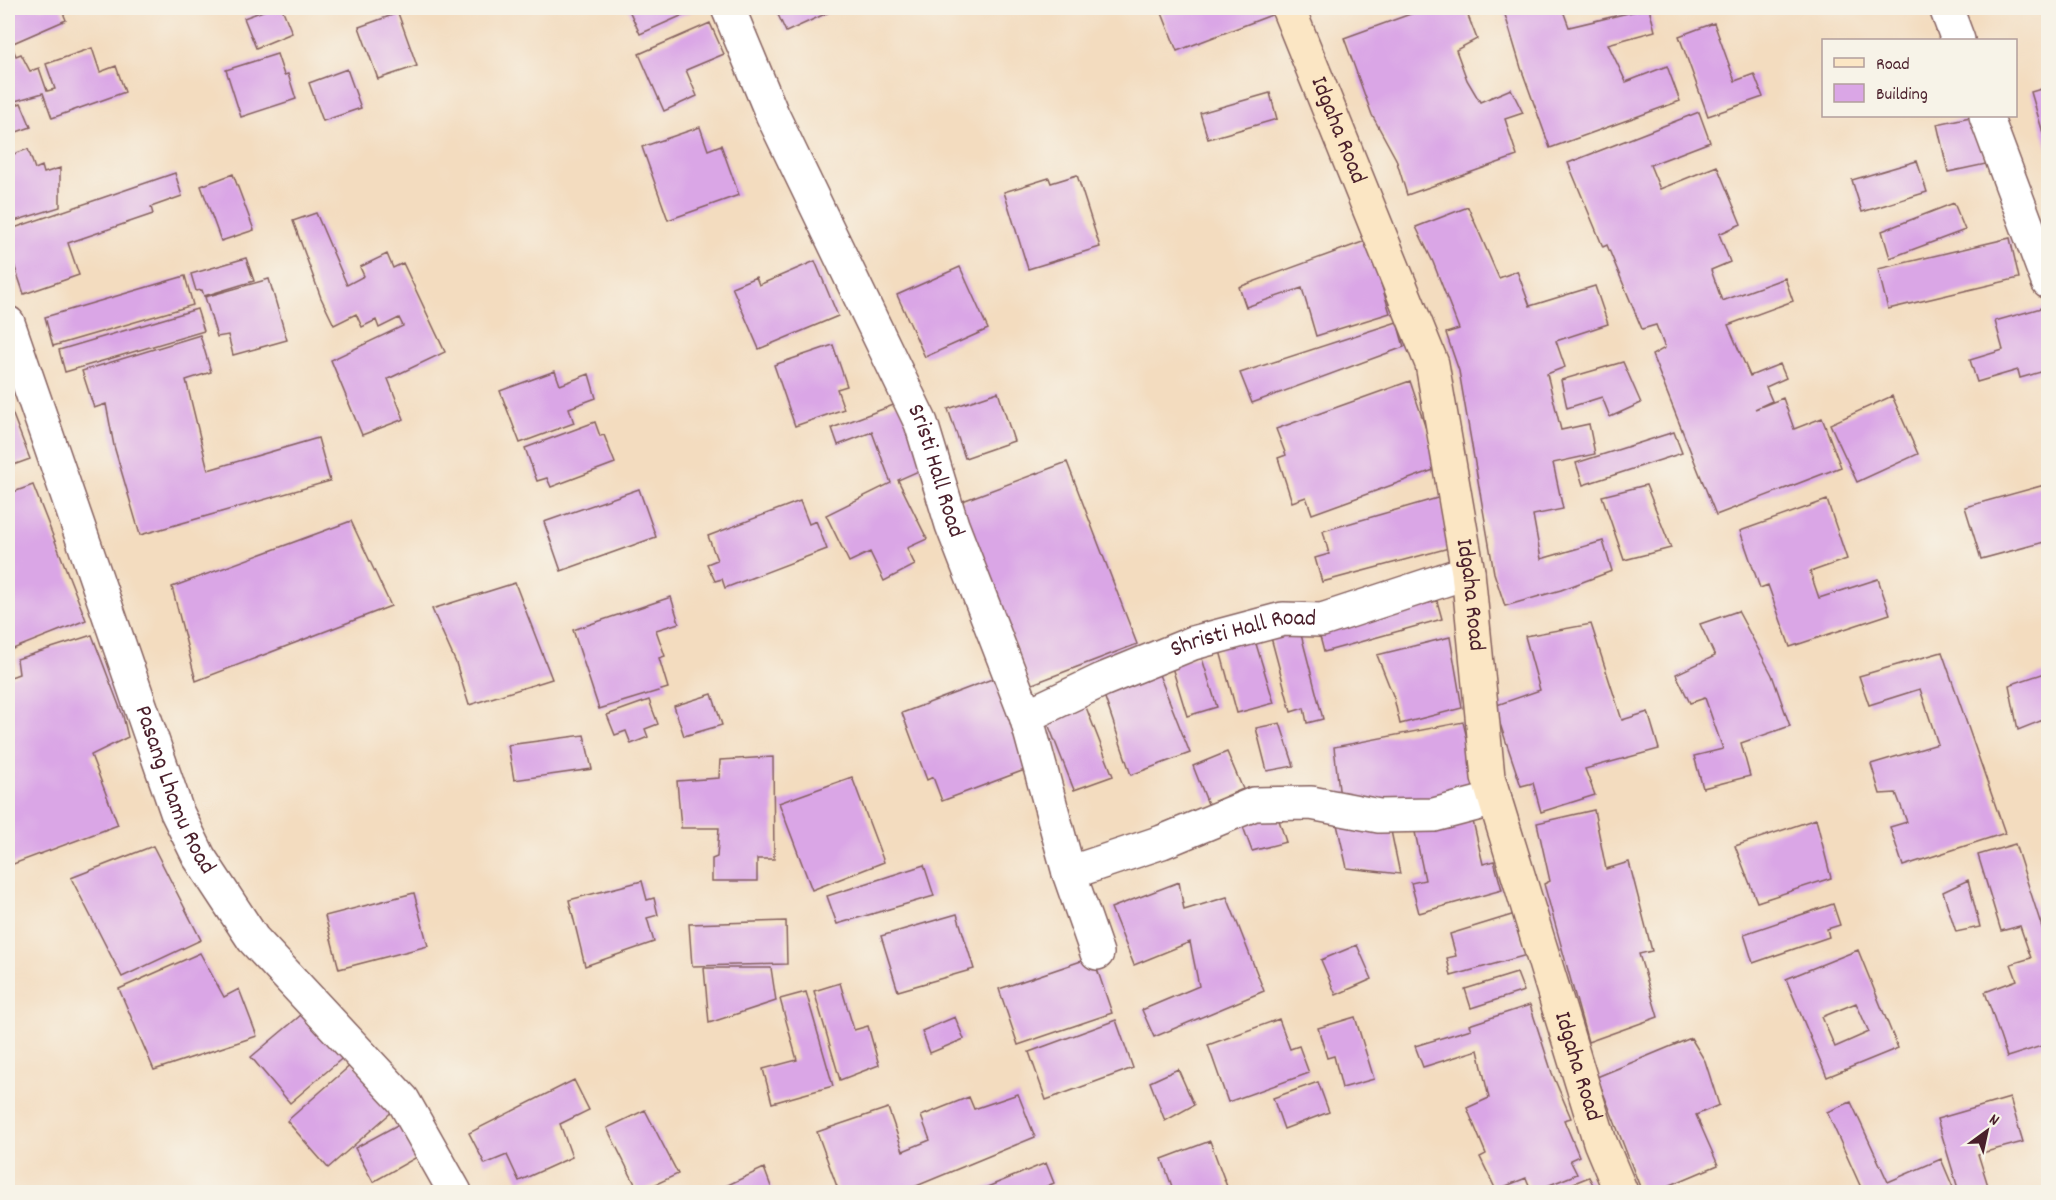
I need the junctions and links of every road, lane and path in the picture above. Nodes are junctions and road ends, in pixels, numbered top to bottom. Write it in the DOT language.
graph roads {
  1 [pos="728,8"];
  2 [pos="1288,8"];
  3 [pos="1946,8"];
  4 [pos="1958,39"];
  5 [pos="1986,117"];
  6 [pos="2049,282"];
  7 [pos="8,324"];
  8 [pos="1468,572"];
  9 [pos="1026,716"];
  10 [pos="1496,799"];
  11 [pos="1069,873"];
  12 [pos="1097,953"];
  13 [pos="454,1192"];
  14 [pos="1621,1192"];
  1 -- 9 [label="street, Sristi Hall Road"];
  2 -- 8 [label="street, Idgaha Road"];
  3 -- 4 [label="street"];
  5 -- 6 [label="street"];
  7 -- 13 [label="street, Pasang Lhamu Road"];
  8 -- 9 [label="street, Shristi Hall Road"];
  8 -- 10 [label="street, Idgaha Road"];
  9 -- 11 [label="street, Sristi Hall Road"];
  10 -- 11 [label="street"];
  10 -- 14 [label="street, Idgaha Road"];
  11 -- 12 [label="street, Sristi Hall Road"];
}
